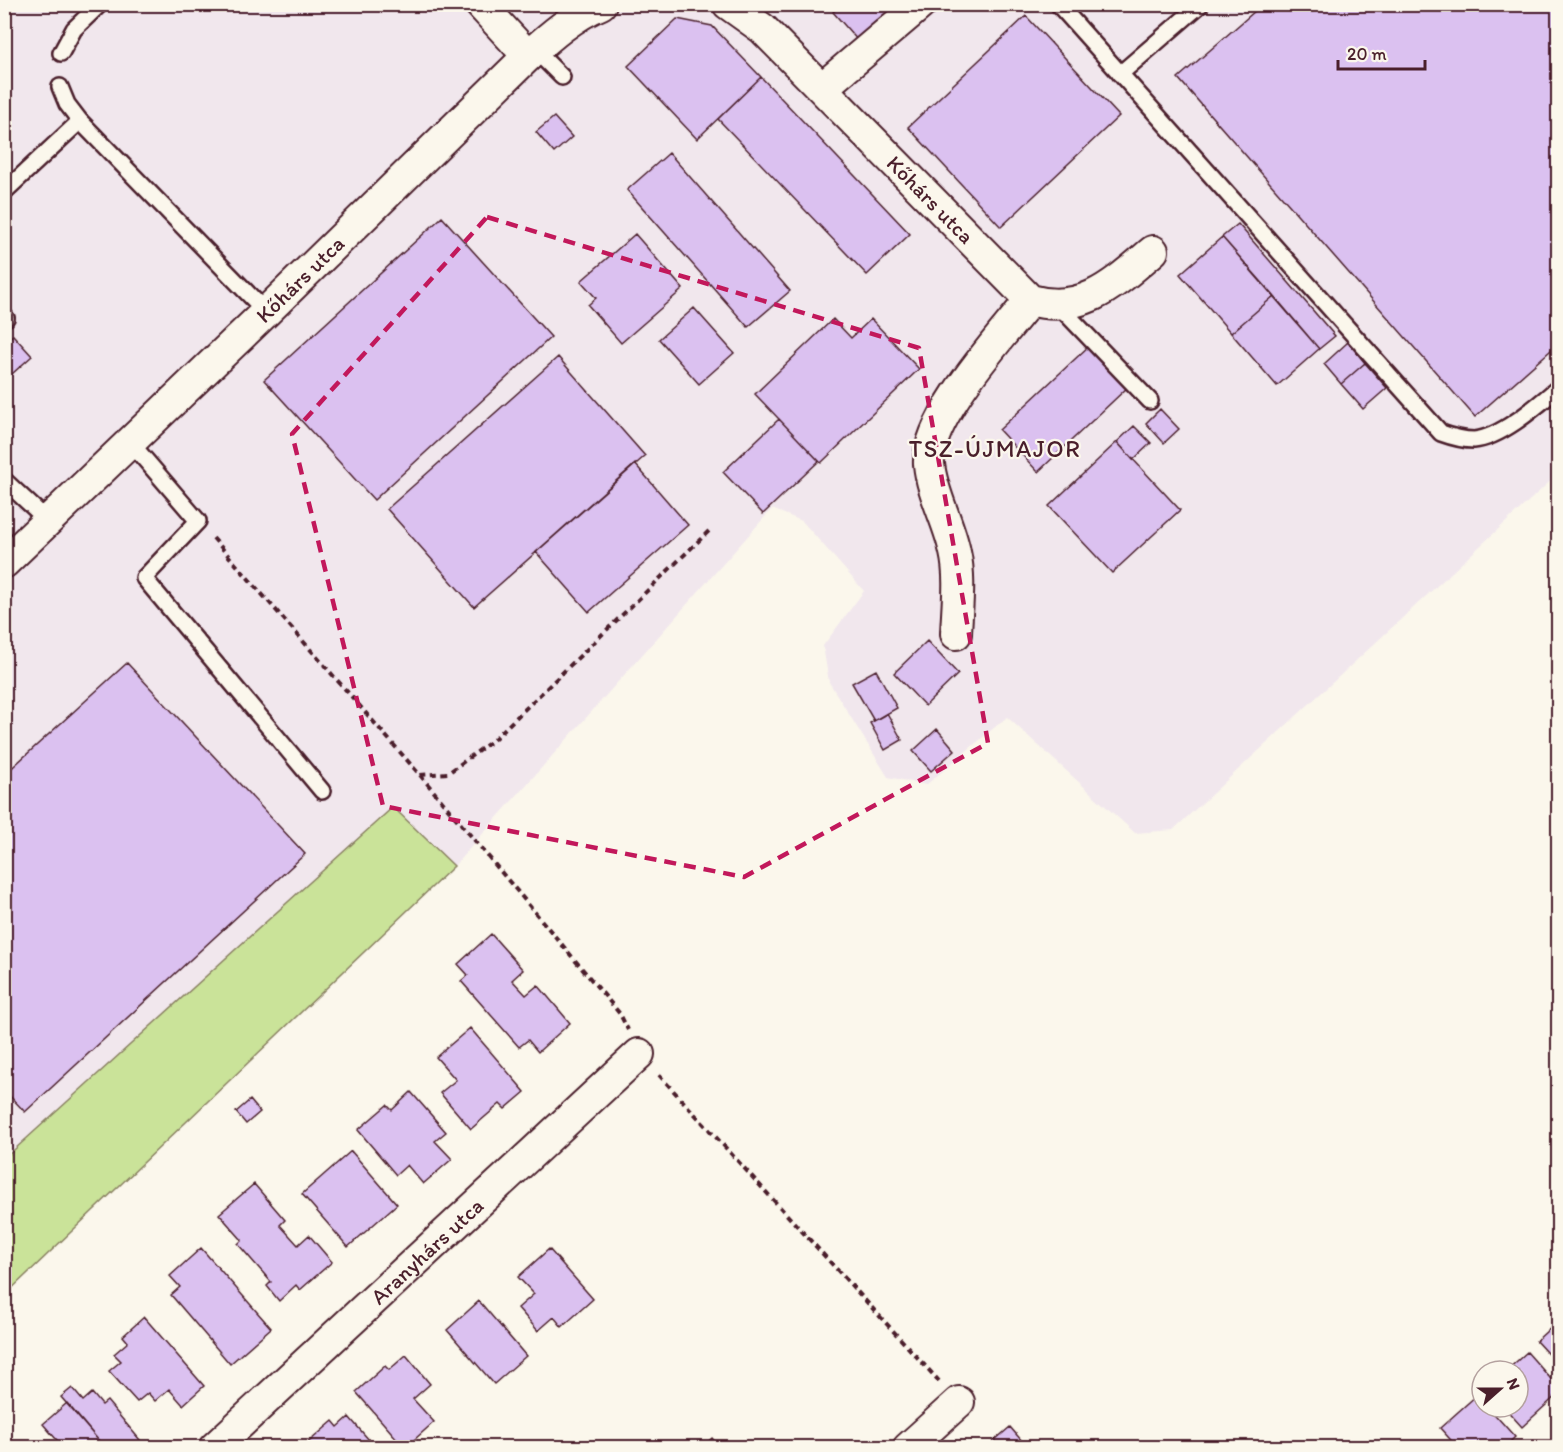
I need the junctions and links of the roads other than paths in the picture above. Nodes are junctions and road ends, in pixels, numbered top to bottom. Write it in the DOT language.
graph roads {
  1 [pos="100,4"];
  2 [pos="480,4"];
  3 [pos="601,4"];
  4 [pos="728,4"];
  5 [pos="921,4"];
  6 [pos="1058,4"];
  7 [pos="1201,4"];
  8 [pos="580,14"];
  9 [pos="61,53"];
  10 [pos="531,53"];
  11 [pos="1120,74"];
  12 [pos="562,77"];
  13 [pos="60,87"];
  14 [pos="822,88"];
  15 [pos="80,121"];
  16 [pos="4,192"];
  17 [pos="1153,250"];
  18 [pos="1044,302"];
  19 [pos="266,312"];
  20 [pos="1558,388"];
  21 [pos="1150,401"];
  22 [pos="130,442"];
  23 [pos="4,480"];
  24 [pos="48,521"];
  25 [pos="4,563"];
  26 [pos="956,634"];
  27 [pos="322,791"];
  28 [pos="639,1054"];
  29 [pos="959,1402"];
  30 [pos="214,1448"];
  31 [pos="908,1448"];
  1 -- 9 [label="lane"];
  2 -- 10 [label="street"];
  3 -- 8 [label="street, Kőhárs utca"];
  4 -- 14 [label="street, Kőhárs utca"];
  5 -- 14 [label="street"];
  6 -- 11 [label="lane"];
  7 -- 11 [label="lane"];
  8 -- 10 [label="street, Kőhárs utca"];
  10 -- 12 [label="lane"];
  10 -- 19 [label="street, Kőhárs utca"];
  11 -- 20 [label="lane"];
  13 -- 15 [label="lane"];
  14 -- 18 [label="street, Kőhárs utca"];
  15 -- 16 [label="lane"];
  15 -- 19 [label="lane"];
  17 -- 18 [label="street"];
  18 -- 21 [label="lane"];
  18 -- 26 [label="street"];
  19 -- 22 [label="street, Kőhárs utca"];
  22 -- 24 [label="street, Kőhárs utca"];
  22 -- 27 [label="lane"];
  23 -- 24 [label="lane"];
  24 -- 25 [label="street, Kőhárs utca"];
  28 -- 30 [label="street, Aranyhárs utca"];
  29 -- 31 [label="street"];
}
